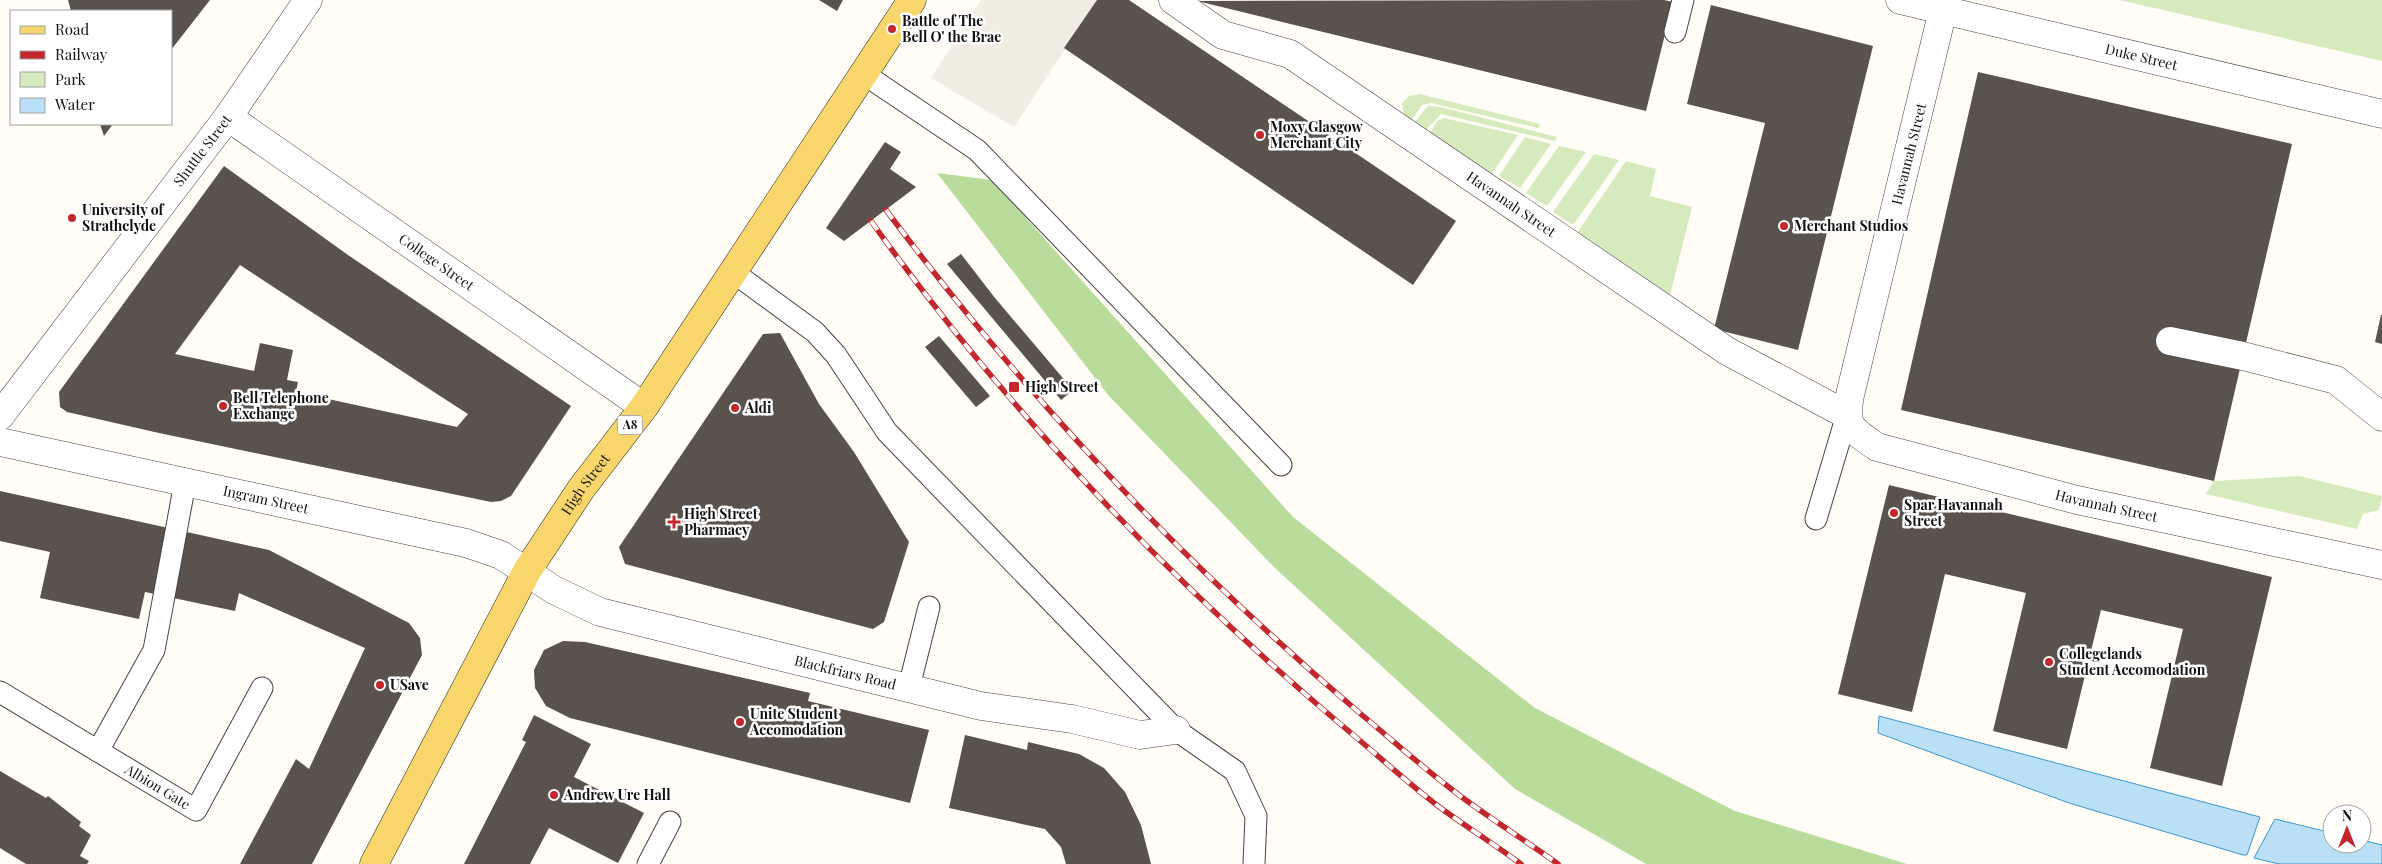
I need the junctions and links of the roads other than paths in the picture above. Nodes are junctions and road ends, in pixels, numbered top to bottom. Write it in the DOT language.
graph roads {
  1 [pos="308,0"];
  2 [pos="912,0"];
  3 [pos="1173,0"];
  4 [pos="1683,0"];
  5 [pos="1900,0"];
  6 [pos="1943,10"];
  7 [pos="1675,32"];
  8 [pos="864,74"];
  9 [pos="2382,114"];
  10 [pos="228,117"];
  11 [pos="733,272"];
  12 [pos="2170,341"];
  13 [pos="644,407"];
  14 [pos="1847,415"];
  15 [pos="0,416"];
  16 [pos="2382,417"];
  17 [pos="0,442"];
  18 [pos="1281,465"];
  19 [pos="185,483"];
  20 [pos="1816,519"];
  21 [pos="2382,566"];
  22 [pos="527,571"];
  23 [pos="929,606"];
  24 [pos="909,687"];
  25 [pos="262,688"];
  26 [pos="0,692"];
  27 [pos="1176,730"];
  28 [pos="98,751"];
  29 [pos="670,822"];
  30 [pos="374,864"];
  31 [pos="648,864"];
  32 [pos="1254,864"];
  1 -- 10 [label="street, Shuttle Street"];
  2 -- 8 [label="main road, High Street / A8"];
  3 -- 14 [label="street, Havannah Street"];
  4 -- 7 [label="lane"];
  5 -- 6 [label="street, Duke Street"];
  6 -- 9 [label="street, Duke Street"];
  6 -- 14 [label="street, Havannah Street"];
  8 -- 11 [label="main road, High Street / A8"];
  8 -- 18 [label="lane"];
  10 -- 13 [label="street, College Street"];
  10 -- 15 [label="street, Shuttle Street"];
  11 -- 13 [label="main road, High Street / A8"];
  11 -- 27 [label="lane"];
  12 -- 16 [label="street"];
  13 -- 22 [label="main road, High Street / A8"];
  14 -- 20 [label="lane"];
  14 -- 21 [label="street, Havannah Street"];
  17 -- 19 [label="street, Ingram Street"];
  19 -- 22 [label="street, Ingram Street"];
  19 -- 28 [label="lane"];
  22 -- 24 [label="street, Blackfriars Road"];
  22 -- 30 [label="main road, High Street / A8"];
  23 -- 24 [label="lane"];
  24 -- 27 [label="street, Blackfriars Road"];
  25 -- 28 [label="lane, Albion Gate"];
  26 -- 28 [label="lane, Albion Gate"];
  27 -- 32 [label="lane"];
  29 -- 31 [label="lane"];
}
